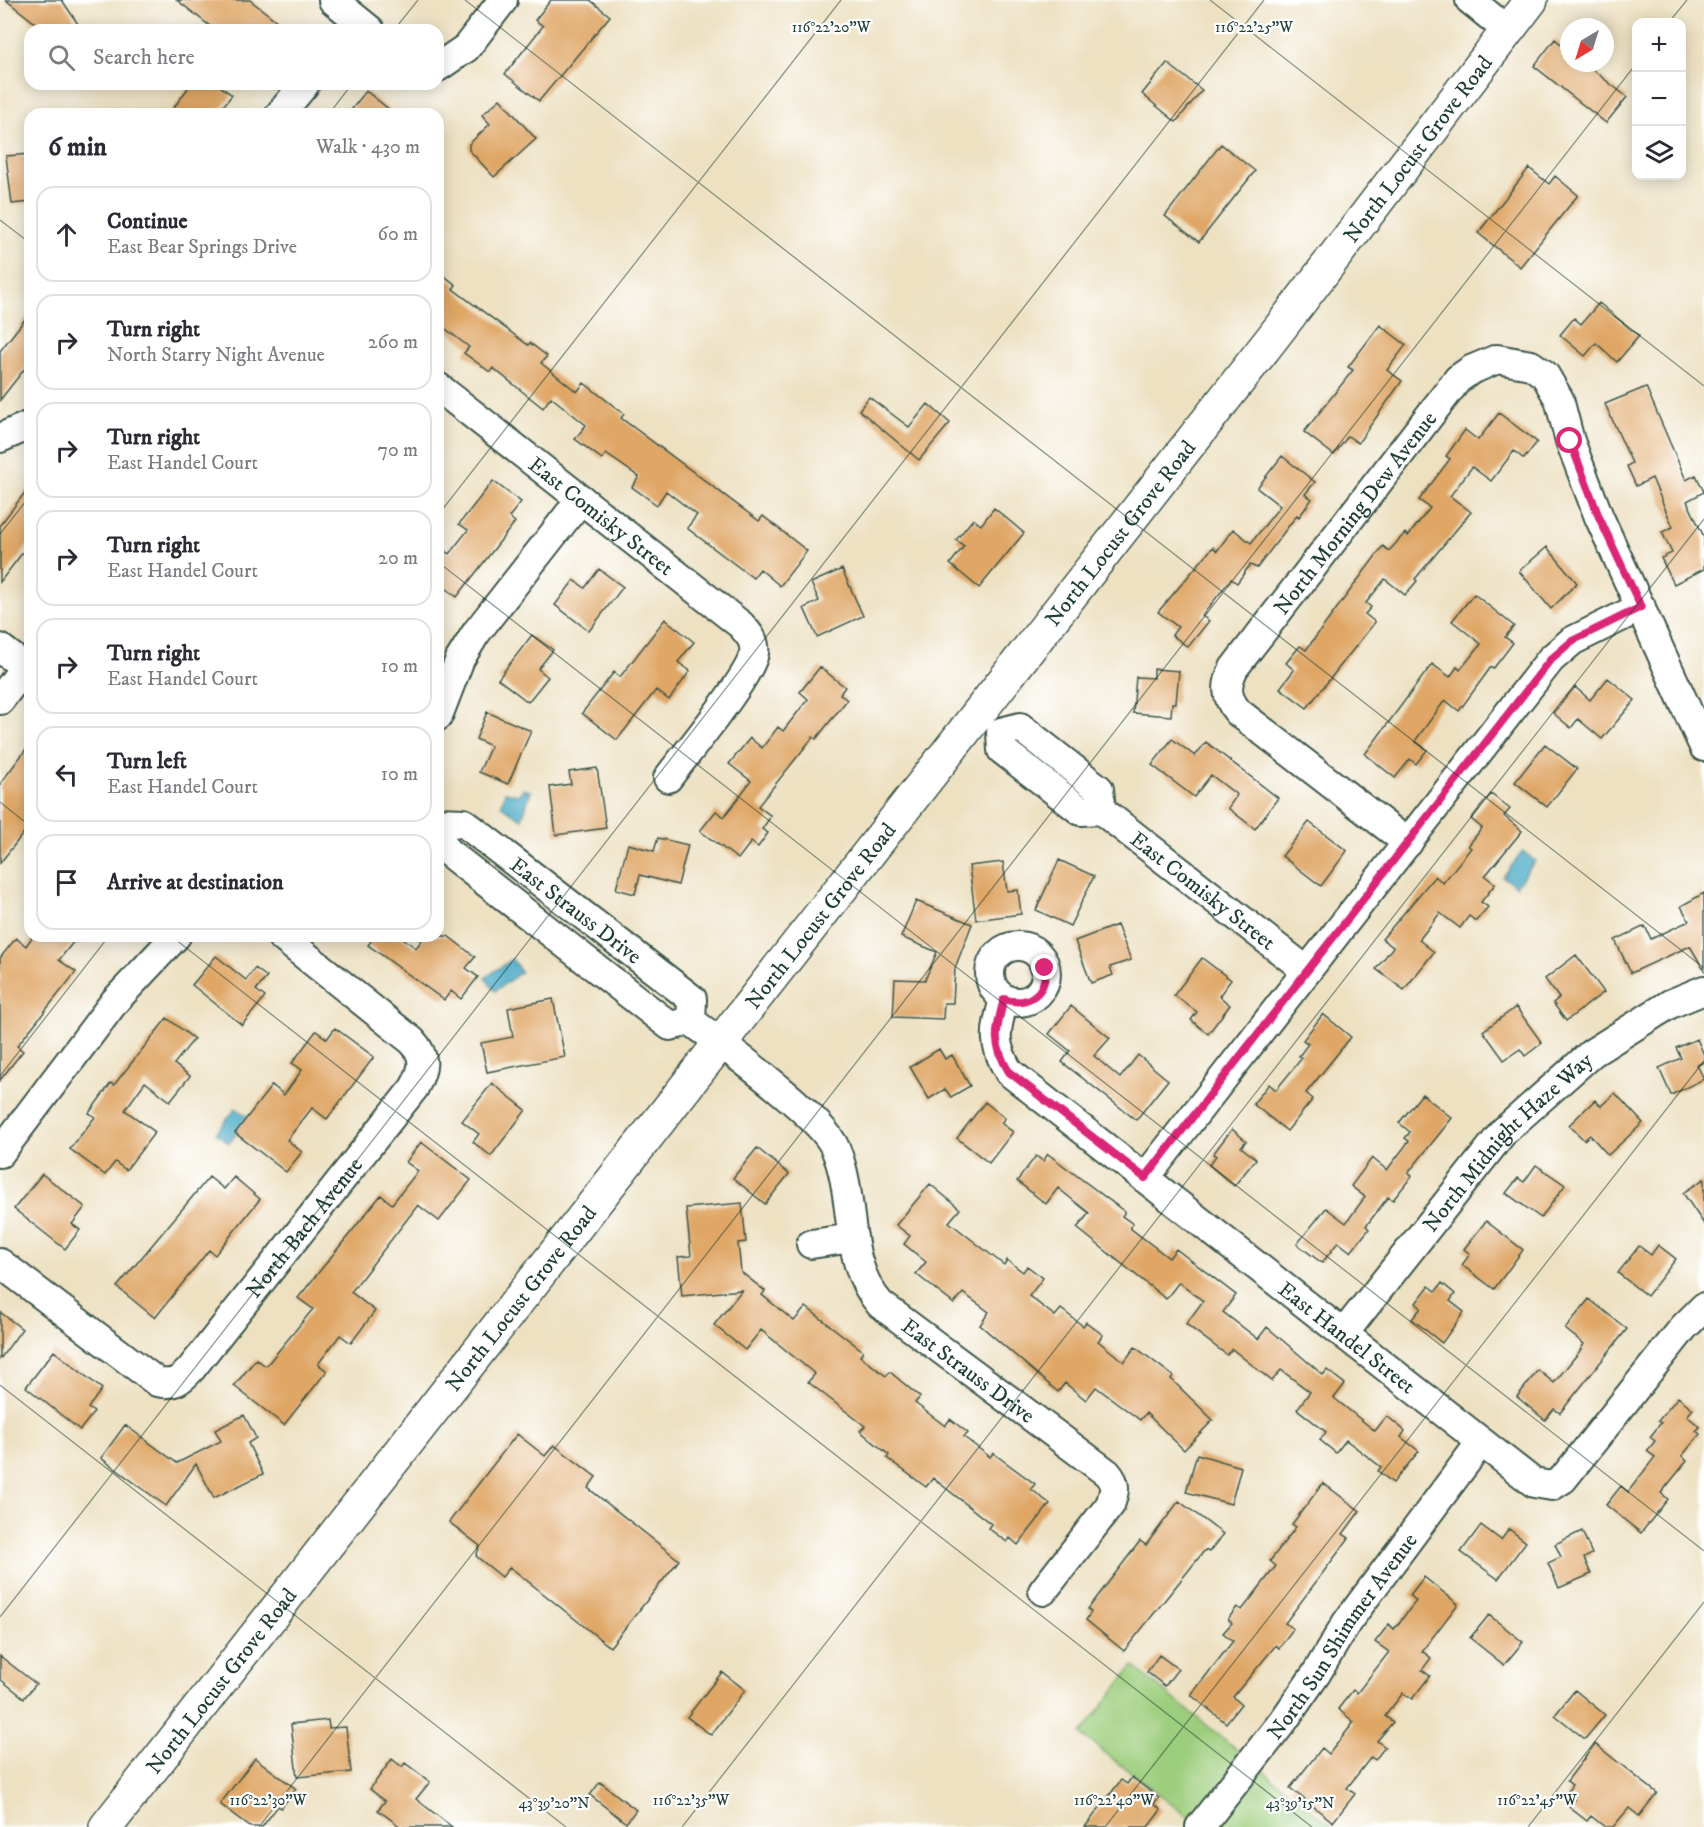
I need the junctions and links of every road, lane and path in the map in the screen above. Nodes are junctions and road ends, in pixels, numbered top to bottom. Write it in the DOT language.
graph roads {
  1 [pos="333,0"];
  2 [pos="503,0"];
  3 [pos="1470,0"];
  4 [pos="1531,0"];
  5 [pos="356,24"];
  6 [pos="1508,30"];
  7 [pos="444,63"];
  8 [pos="300,90"];
  9 [pos="285,108"];
  10 [pos="444,392"];
  11 [pos="24,428"];
  12 [pos="0,438"];
  13 [pos="581,499"];
  14 [pos="1641,607"];
  15 [pos="0,648"];
  16 [pos="24,666"];
  17 [pos="24,673"];
  18 [pos="0,700"];
  19 [pos="444,700"];
  20 [pos="990,723"];
  21 [pos="1704,747"];
  22 [pos="668,778"];
  23 [pos="444,822"];
  24 [pos="1408,843"];
  25 [pos="444,847"];
  26 [pos="170,942"];
  27 [pos="288,942"];
  28 [pos="1307,971"];
  29 [pos="1704,990"];
  30 [pos="1004,999"];
  31 [pos="691,1021"];
  32 [pos="719,1042"];
  33 [pos="0,1153"];
  34 [pos="1145,1178"];
  35 [pos="853,1238"];
  36 [pos="811,1244"];
  37 [pos="0,1263"];
  38 [pos="1704,1307"];
  39 [pos="1344,1333"];
  40 [pos="1481,1442"];
  41 [pos="1043,1591"];
  42 [pos="106,1827"];
  43 [pos="1200,1827"];
  1 -- 5 [label="street"];
  2 -- 7 [label="street"];
  3 -- 6 [label="street"];
  4 -- 6 [label="main road, North Locust Grove Road"];
  6 -- 20 [label="main road, North Locust Grove Road"];
  8 -- 9 [label="street"];
  10 -- 13 [label="street, East Comisky Street"];
  11 -- 12 [label="street"];
  13 -- 19 [label="street"];
  13 -- 22 [label="street, East Comisky Street"];
  14 -- 21 [label="street"];
  14 -- 24 [label="street"];
  14 -- 24 [label="street, North Morning Dew Avenue"];
  15 -- 16 [label="street"];
  17 -- 18 [label="street"];
  20 -- 28 [label="street, East Comisky Street"];
  20 -- 32 [label="main road, North Locust Grove Road"];
  23 -- 31 [label="street, East Strauss Drive"];
  24 -- 28 [label="street"];
  25 -- 31 [label="street, East Strauss Drive"];
  26 -- 33 [label="street"];
  27 -- 37 [label="street, North Bach Avenue"];
  28 -- 34 [label="street"];
  29 -- 39 [label="street, North Midnight Haze Way"];
  30 -- 34 [label="street, East Handel Street"];
  31 -- 32 [label="street, East Strauss Drive"];
  32 -- 35 [label="street, East Strauss Drive"];
  32 -- 42 [label="main road, North Locust Grove Road"];
  34 -- 39 [label="street, East Handel Street"];
  35 -- 36 [label="street"];
  35 -- 41 [label="street, East Strauss Drive"];
  38 -- 40 [label="street, East Handel Street"];
  39 -- 40 [label="street, East Handel Street"];
  40 -- 43 [label="street, North Sun Shimmer Avenue"];
}
